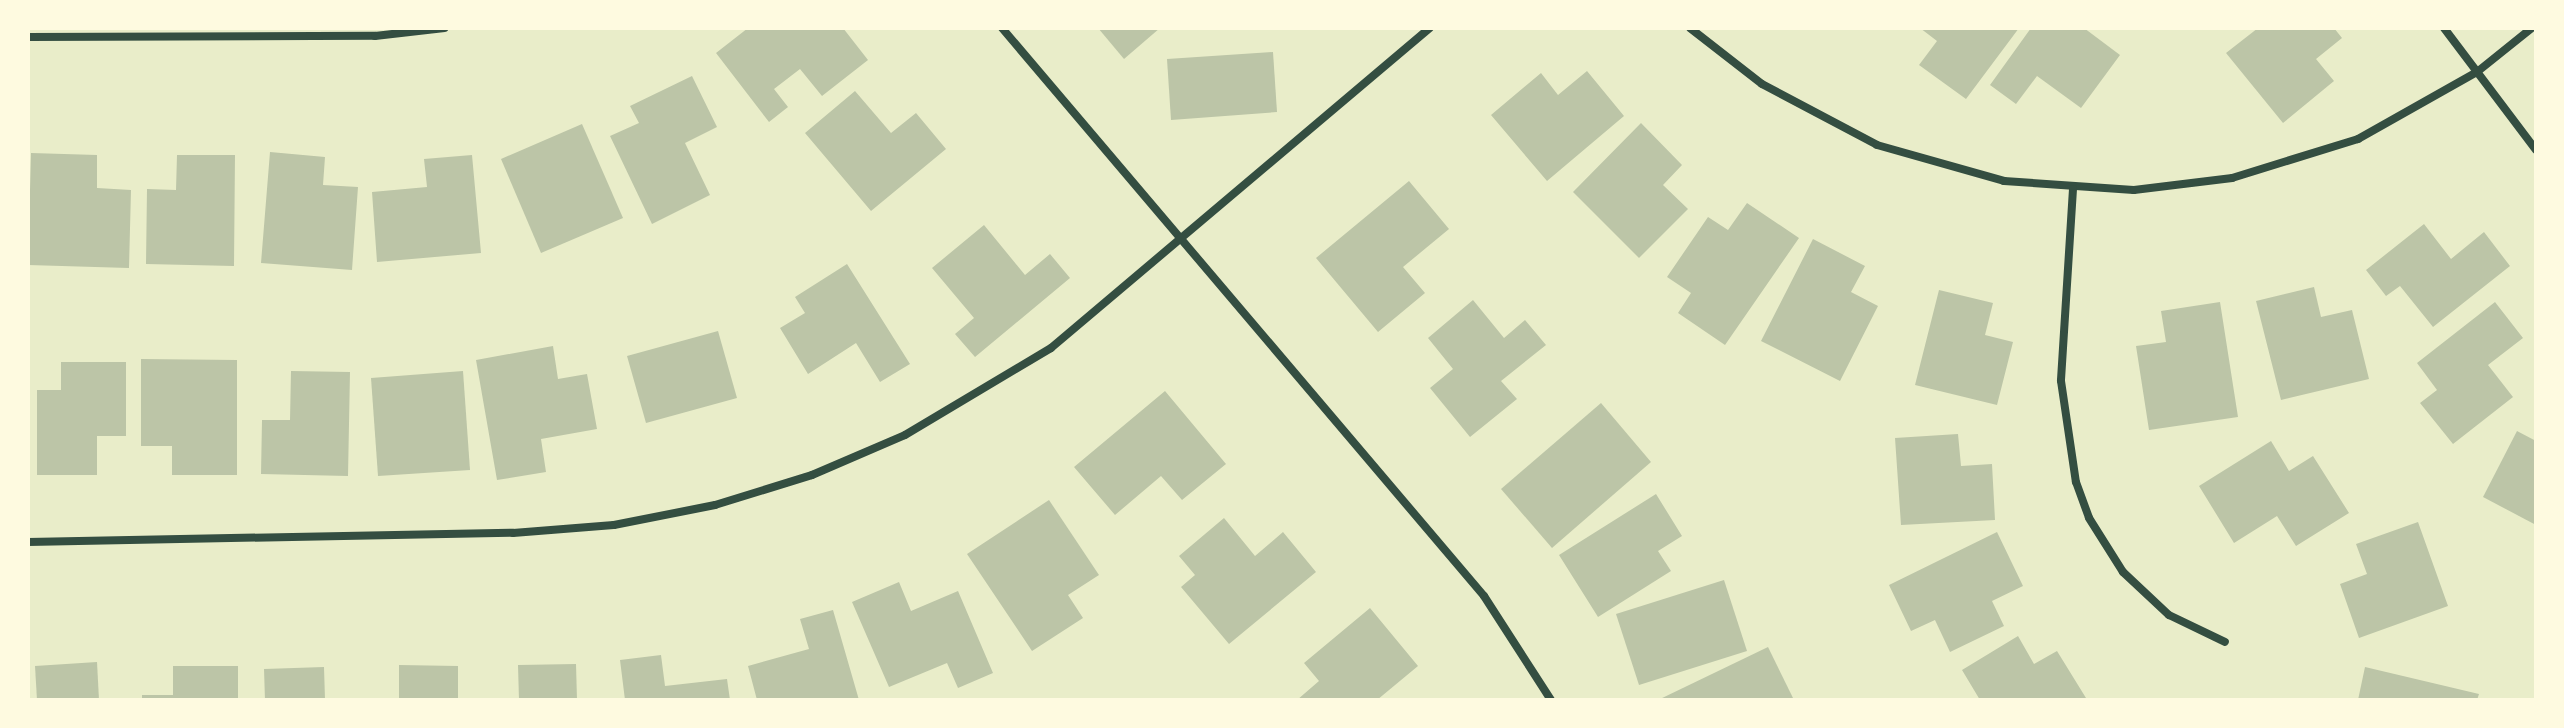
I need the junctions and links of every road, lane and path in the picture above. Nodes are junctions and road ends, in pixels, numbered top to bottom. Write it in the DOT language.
graph roads {
  1 [pos="445,28"];
  2 [pos="1002,28"];
  3 [pos="1430,28"];
  4 [pos="1690,28"];
  5 [pos="2444,28"];
  6 [pos="2532,28"];
  7 [pos="195,31"];
  8 [pos="28,37"];
  9 [pos="2477,72"];
  10 [pos="2536,150"];
  11 [pos="2073,189"];
  12 [pos="1182,240"];
  13 [pos="28,542"];
  14 [pos="2225,642"];
  15 [pos="1551,700"];
  1 -- 7 [label="street"];
  2 -- 12 [label="street"];
  3 -- 12 [label="street"];
  4 -- 11 [label="street"];
  5 -- 9 [label="street"];
  6 -- 9 [label="street"];
  7 -- 8 [label="street"];
  9 -- 10 [label="street"];
  9 -- 11 [label="street"];
  11 -- 14 [label="street"];
  12 -- 13 [label="street"];
  12 -- 15 [label="street"];
}
